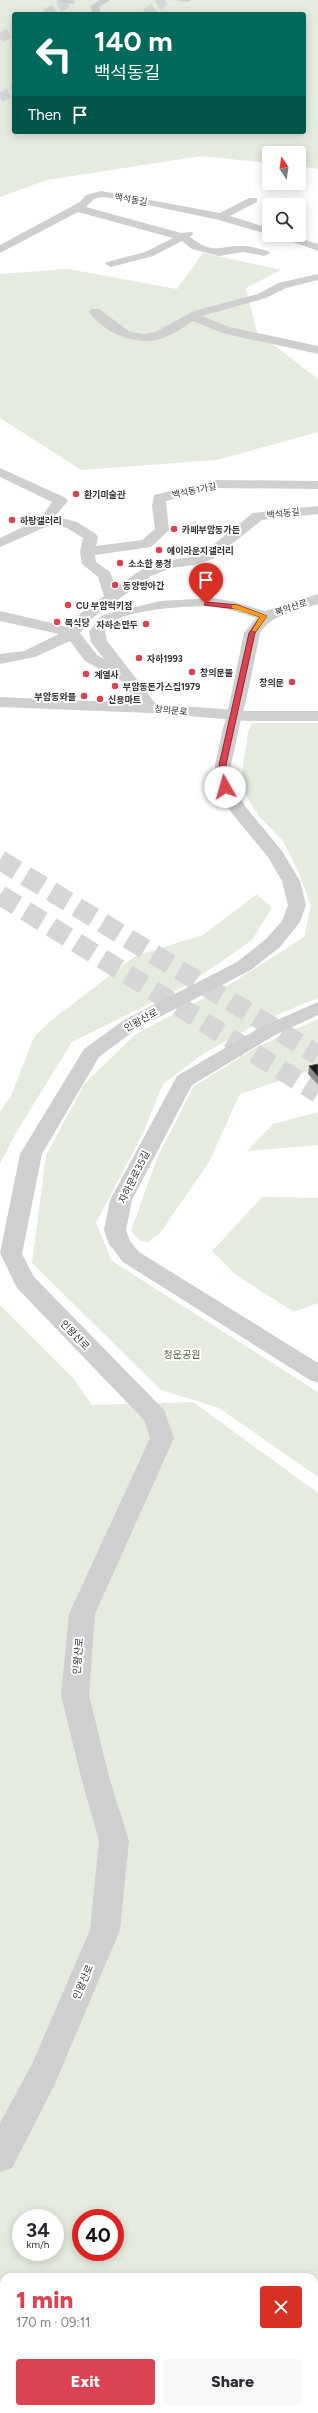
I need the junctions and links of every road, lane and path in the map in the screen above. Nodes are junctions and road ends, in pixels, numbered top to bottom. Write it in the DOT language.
graph roads {
  1 [pos="59,0"];
  2 [pos="68,0"];
  3 [pos="106,0"];
  4 [pos="179,0"];
  5 [pos="187,0"];
  6 [pos="96,12"];
  7 [pos="253,200"];
  8 [pos="76,208"];
  9 [pos="190,212"];
  10 [pos="221,216"];
  11 [pos="262,230"];
  12 [pos="183,237"];
  13 [pos="300,242"];
  14 [pos="318,248"];
  15 [pos="0,250"];
  16 [pos="264,253"];
  17 [pos="111,264"];
  18 [pos="318,277"];
  19 [pos="318,284"];
  20 [pos="270,291"];
  21 [pos="95,312"];
  22 [pos="193,317"];
  23 [pos="318,350"];
  24 [pos="0,472"];
  25 [pos="318,485"];
  26 [pos="318,510"];
  27 [pos="50,520"];
  28 [pos="4,526"];
  29 [pos="22,533"];
  30 [pos="0,543"];
  31 [pos="86,552"];
  32 [pos="112,597"];
  33 [pos="318,598"];
  34 [pos="0,616"];
  35 [pos="264,616"];
  36 [pos="72,633"];
  37 [pos="0,659"];
  38 [pos="126,677"];
  39 [pos="0,702"];
  40 [pos="151,708"];
  41 [pos="318,716"];
  42 [pos="318,1008"];
  43 [pos="318,1374"];
  44 [pos="0,2156"];
  1 -- 2 [label="street"];
  3 -- 6 [label="street"];
  4 -- 5 [label="street"];
  7 -- 10 [label="street"];
  8 -- 9 [label="street, 백석동길"];
  8 -- 12 [label="street"];
  8 -- 15 [label="street, 백석동길"];
  9 -- 10 [label="street, 백석동길"];
  9 -- 12 [label="street"];
  10 -- 11 [label="street, 백석동길"];
  12 -- 16 [label="street"];
  12 -- 17 [label="street"];
  13 -- 14 [label="street"];
  18 -- 20 [label="street"];
  19 -- 20 [label="street"];
  20 -- 22 [label="street"];
  21 -- 22 [label="street"];
  22 -- 23 [label="street"];
  24 -- 27 [label="street"];
  25 -- 31 [label="street, 백석동1가길"];
  26 -- 32 [label="street, 백석동길"];
  27 -- 29 [label="street"];
  27 -- 31 [label="street"];
  28 -- 29 [label="street"];
  29 -- 30 [label="street"];
  31 -- 32 [label="street"];
  32 -- 36 [label="street, 백석동길"];
  33 -- 35 [label="street, 북악산로"];
  34 -- 36 [label="street"];
  35 -- 38 [label="street"];
  35 -- 44 [label="street, 인왕산로, bridge"];
  36 -- 37 [label="street"];
  36 -- 38 [label="street"];
  38 -- 40 [label="street"];
  39 -- 40 [label="street, 창의문로"];
  40 -- 41 [label="street, 창의문로"];
  42 -- 43 [label="street, 자하문로35길"];
}
